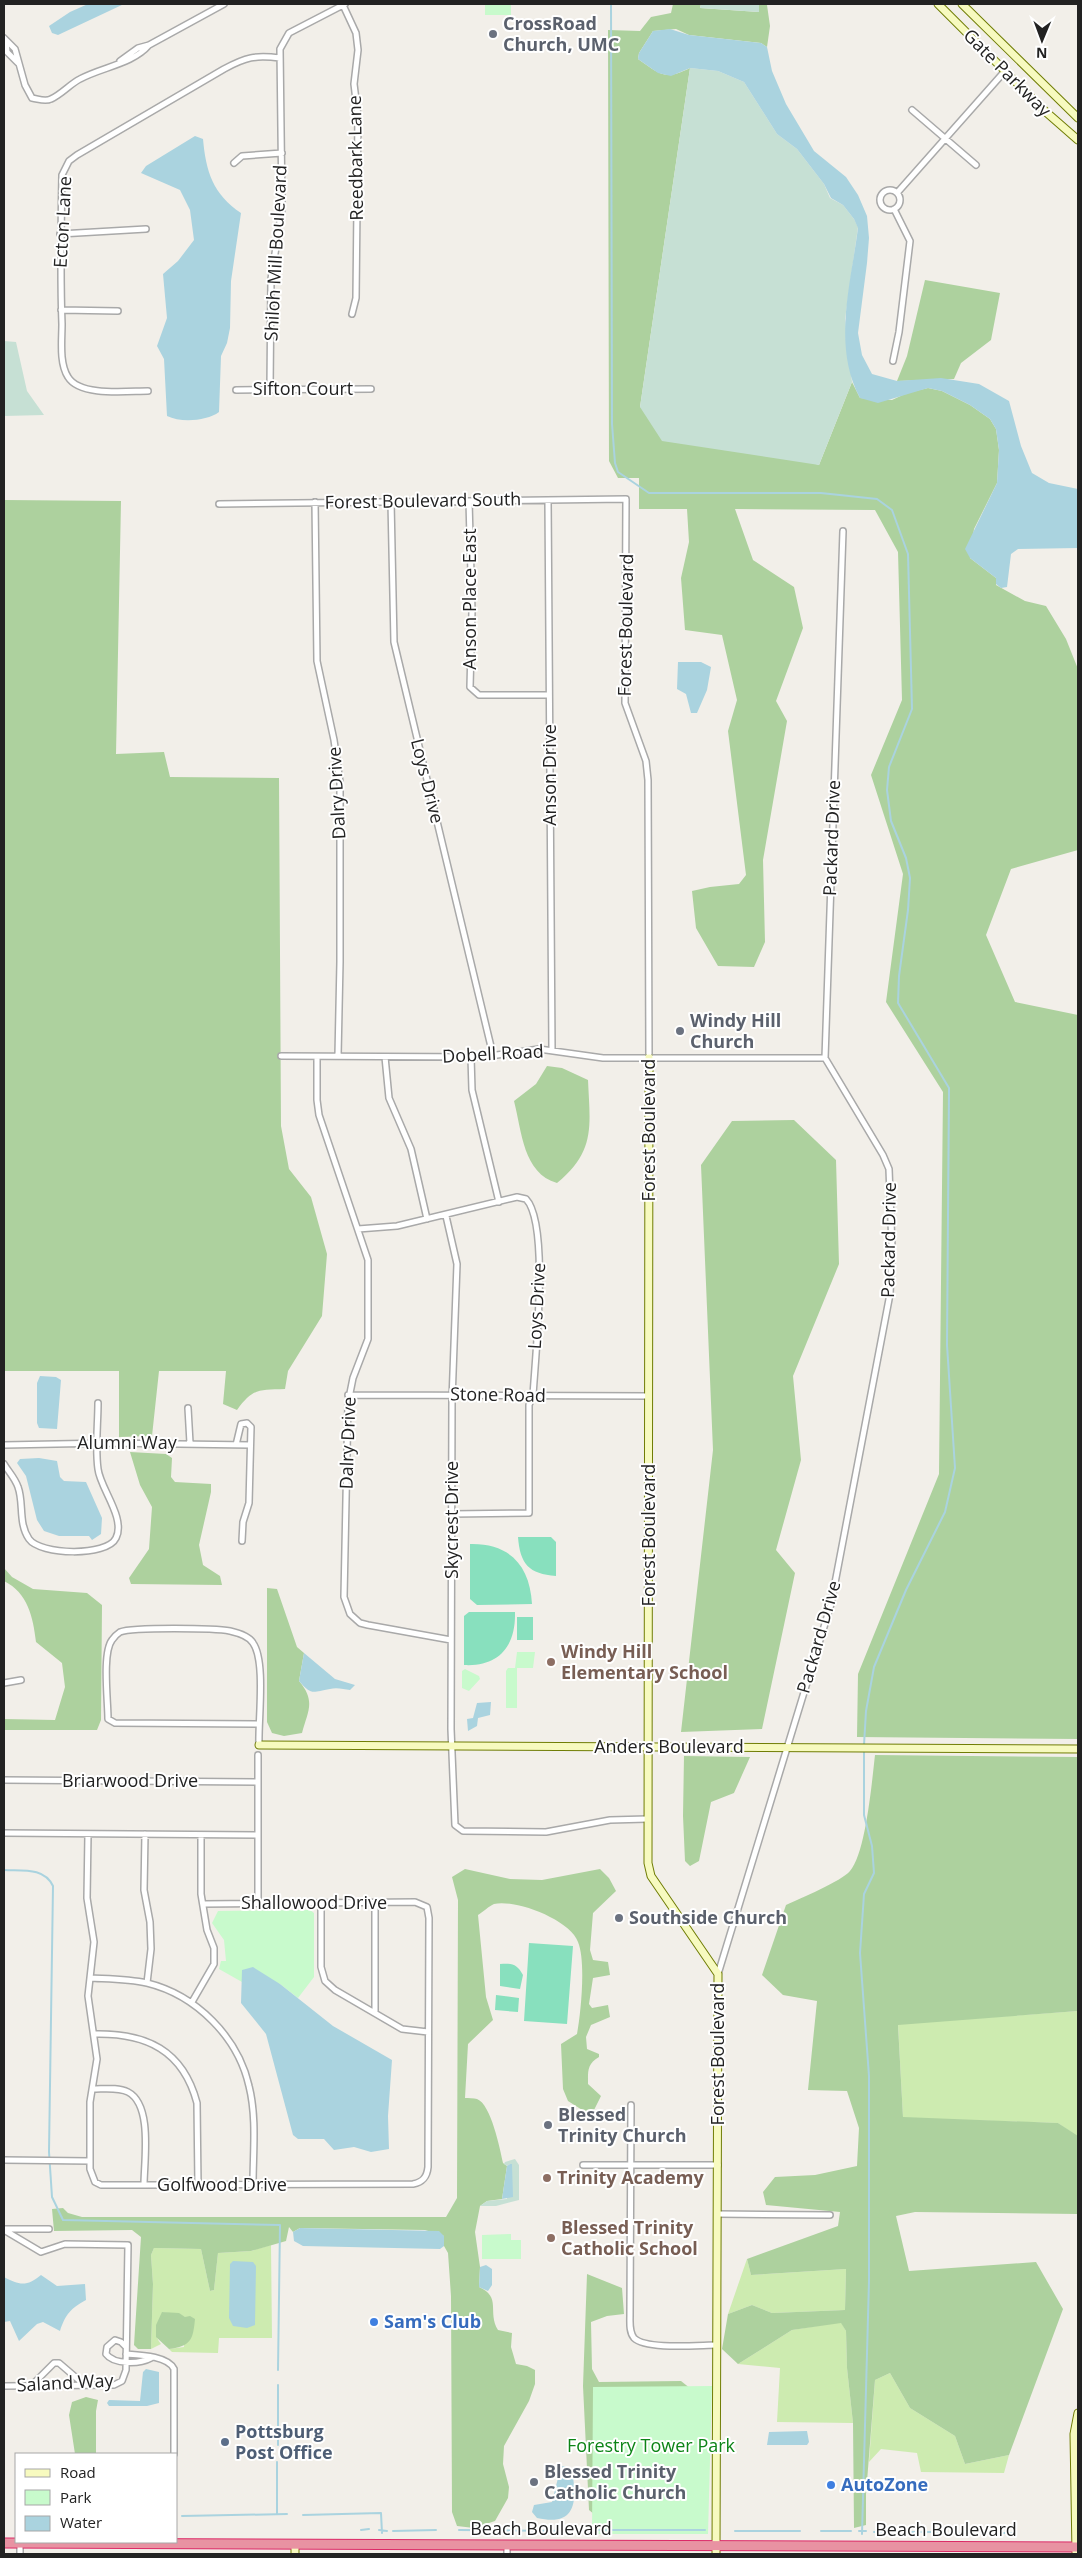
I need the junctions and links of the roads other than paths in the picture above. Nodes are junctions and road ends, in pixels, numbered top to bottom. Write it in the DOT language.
graph roads {
  1 [pos="224,4"];
  2 [pos="344,4"];
  3 [pos="938,4"];
  4 [pos="962,4"];
  5 [pos="5,40"];
  6 [pos="280,58"];
  7 [pos="1005,72"];
  8 [pos="912,110"];
  9 [pos="1078,118"];
  10 [pos="945,139"];
  11 [pos="1078,140"];
  12 [pos="282,153"];
  13 [pos="234,163"];
  14 [pos="976,165"];
  15 [pos="897,193"];
  16 [pos="894,209"];
  17 [pos="146,229"];
  18 [pos="60,234"];
  19 [pos="61,310"];
  20 [pos="118,311"];
  21 [pos="352,314"];
  22 [pos="893,360"];
  23 [pos="270,388"];
  24 [pos="371,389"];
  25 [pos="236,390"];
  26 [pos="148,391"];
  27 [pos="626,499"];
  28 [pos="548,500"];
  29 [pos="469,501"];
  30 [pos="315,502"];
  31 [pos="391,502"];
  32 [pos="219,504"];
  33 [pos="843,531"];
  34 [pos="548,695"];
  35 [pos="552,1050"];
  36 [pos="493,1055"];
  37 [pos="281,1056"];
  38 [pos="338,1056"];
  39 [pos="317,1057"];
  40 [pos="385,1057"];
  41 [pos="471,1057"];
  42 [pos="648,1058"];
  43 [pos="824,1058"];
  44 [pos="499,1202"];
  45 [pos="446,1216"];
  46 [pos="427,1219"];
  47 [pos="358,1229"];
  48 [pos="348,1395"];
  49 [pos="454,1395"];
  50 [pos="533,1396"];
  51 [pos="648,1396"];
  52 [pos="98,1403"];
  53 [pos="188,1408"];
  54 [pos="98,1443"];
  55 [pos="190,1443"];
  56 [pos="236,1445"];
  57 [pos="250,1445"];
  58 [pos="4,1446"];
  59 [pos="4,1464"];
  60 [pos="452,1514"];
  61 [pos="242,1541"];
  62 [pos="451,1640"];
  63 [pos="22,1680"];
  64 [pos="4,1683"];
  65 [pos="259,1724"];
  66 [pos="259,1745"];
  67 [pos="453,1746"];
  68 [pos="649,1747"];
  69 [pos="787,1748"];
  70 [pos="1078,1748"];
  71 [pos="258,1755"];
  72 [pos="4,1780"];
  73 [pos="257,1782"];
  74 [pos="647,1819"];
  75 [pos="4,1833"];
  76 [pos="88,1834"];
  77 [pos="145,1834"];
  78 [pos="202,1835"];
  79 [pos="258,1835"];
  80 [pos="258,1903"];
  81 [pos="321,1903"];
  82 [pos="374,1903"];
  83 [pos="203,1904"];
  84 [pos="424,1905"];
  85 [pos="718,1974"];
  86 [pos="90,1978"];
  87 [pos="147,1983"];
  88 [pos="192,2002"];
  89 [pos="375,2012"];
  90 [pos="428,2032"];
  91 [pos="95,2034"];
  92 [pos="93,2089"];
  93 [pos="631,2105"];
  94 [pos="4,2160"];
  95 [pos="90,2161"];
  96 [pos="583,2165"];
  97 [pos="630,2165"];
  98 [pos="718,2165"];
  99 [pos="253,2184"];
  100 [pos="144,2185"];
  101 [pos="198,2185"];
  102 [pos="718,2214"];
  103 [pos="830,2215"];
  104 [pos="49,2229"];
  105 [pos="4,2230"];
  106 [pos="717,2345"];
  107 [pos="126,2347"];
  108 [pos="126,2354"];
  109 [pos="151,2358"];
  110 [pos="126,2362"];
  111 [pos="80,2385"];
  112 [pos="4,2386"];
  113 [pos="34,2386"];
  114 [pos="1078,2413"];
  115 [pos="174,2453"];
  116 [pos="4,2543"];
  117 [pos="20,2543"];
  118 [pos="174,2543"];
  119 [pos="295,2544"];
  120 [pos="507,2550"];
  121 [pos="716,2550"];
  122 [pos="1077,2550"];
  123 [pos="20,2554"];
  124 [pos="295,2554"];
  1 -- 5 [label="street"];
  2 -- 6 [label="street, Shiloh Mill Boulevard"];
  2 -- 21 [label="street, Reedbark Lane"];
  3 -- 7 [label="street, Gate Parkway"];
  4 -- 9 [label="street, Gate Parkway"];
  6 -- 12 [label="street, Shiloh Mill Boulevard"];
  6 -- 18 [label="street, Ecton Lane"];
  7 -- 10 [label="street"];
  7 -- 11 [label="street, Gate Parkway"];
  8 -- 10 [label="street"];
  10 -- 14 [label="street"];
  10 -- 15 [label="street"];
  12 -- 13 [label="street"];
  12 -- 23 [label="street, Shiloh Mill Boulevard"];
  15 -- 16 [label="street"];
  15 -- 16 [label="street"];
  16 -- 22 [label="street"];
  17 -- 18 [label="street"];
  18 -- 19 [label="street, Ecton Lane"];
  19 -- 20 [label="street"];
  19 -- 26 [label="street, Ecton Lane"];
  23 -- 24 [label="street, Sifton Court"];
  23 -- 25 [label="street, Sifton Court"];
  27 -- 28 [label="street, Forest Boulevard South"];
  27 -- 42 [label="street, Forest Boulevard"];
  28 -- 29 [label="street, Forest Boulevard South"];
  28 -- 34 [label="street, Anson Drive"];
  29 -- 31 [label="street, Forest Boulevard South"];
  29 -- 34 [label="street, Anson Place East"];
  30 -- 31 [label="street, Forest Boulevard South"];
  30 -- 32 [label="street, Forest Boulevard South"];
  30 -- 38 [label="street, Dalry Drive"];
  31 -- 36 [label="street, Loys Drive"];
  33 -- 43 [label="street, Packard Drive"];
  34 -- 35 [label="street, Anson Drive"];
  35 -- 36 [label="street, Dobell Road"];
  35 -- 42 [label="street, Dobell Road"];
  36 -- 41 [label="street, Dobell Road"];
  37 -- 39 [label="street, Dobell Road"];
  38 -- 39 [label="street, Dobell Road"];
  38 -- 40 [label="street, Dobell Road"];
  39 -- 47 [label="street, Dalry Drive"];
  40 -- 41 [label="street, Dobell Road"];
  40 -- 46 [label="street"];
  41 -- 44 [label="street"];
  42 -- 43 [label="street, Dobell Road"];
  42 -- 51 [label="street, Forest Boulevard"];
  43 -- 69 [label="street, Packard Drive"];
  44 -- 45 [label="street, Loys Drive"];
  44 -- 50 [label="street, Loys Drive"];
  45 -- 46 [label="street, Loys Drive"];
  45 -- 49 [label="street, Skycrest Drive"];
  46 -- 47 [label="street, Loys Drive"];
  47 -- 48 [label="street, Dalry Drive"];
  48 -- 49 [label="street, Stone Road"];
  48 -- 62 [label="street, Dalry Drive"];
  49 -- 50 [label="street, Stone Road"];
  49 -- 60 [label="street, Skycrest Drive"];
  50 -- 51 [label="street, Stone Road"];
  50 -- 60 [label="street, Loys Drive"];
  51 -- 68 [label="street, Forest Boulevard"];
  52 -- 54 [label="street"];
  53 -- 55 [label="street"];
  54 -- 55 [label="street, Alumni Way"];
  54 -- 58 [label="street, Alumni Way"];
  54 -- 59 [label="street"];
  55 -- 56 [label="street, Alumni Way"];
  56 -- 57 [label="street, Alumni Way"];
  56 -- 57 [label="street"];
  57 -- 61 [label="street"];
  60 -- 62 [label="street, Skycrest Drive"];
  62 -- 67 [label="street, Skycrest Drive"];
  63 -- 64 [label="street"];
  65 -- 65 [label="street"];
  65 -- 66 [label="street"];
  66 -- 67 [label="street, Anders Boulevard"];
  67 -- 68 [label="street, Anders Boulevard"];
  67 -- 74 [label="street, Skycrest Drive"];
  68 -- 69 [label="street, Anders Boulevard"];
  68 -- 74 [label="street, Forest Boulevard"];
  69 -- 70 [label="street, Anders Boulevard"];
  69 -- 85 [label="street, Packard Drive"];
  71 -- 73 [label="street"];
  72 -- 73 [label="street, Briarwood Drive"];
  73 -- 79 [label="street"];
  74 -- 85 [label="street, Forest Boulevard"];
  75 -- 76 [label="street"];
  76 -- 77 [label="street"];
  76 -- 86 [label="street, Golfwood Drive"];
  77 -- 78 [label="street"];
  77 -- 87 [label="street"];
  78 -- 79 [label="street"];
  78 -- 83 [label="street"];
  79 -- 80 [label="street"];
  80 -- 81 [label="street, Shallowood Drive"];
  80 -- 83 [label="street, Shallowood Drive"];
  81 -- 82 [label="street, Shallowood Drive"];
  81 -- 89 [label="street"];
  82 -- 84 [label="street, Shallowood Drive"];
  82 -- 89 [label="street"];
  83 -- 88 [label="street"];
  84 -- 90 [label="street, Golfwood Drive"];
  85 -- 98 [label="street, Forest Boulevard"];
  86 -- 87 [label="street"];
  86 -- 91 [label="street, Golfwood Drive"];
  87 -- 88 [label="street"];
  88 -- 99 [label="street"];
  89 -- 90 [label="street"];
  90 -- 99 [label="street, Golfwood Drive"];
  91 -- 92 [label="street, Golfwood Drive"];
  91 -- 101 [label="street"];
  92 -- 95 [label="street, Golfwood Drive"];
  92 -- 100 [label="street"];
  93 -- 97 [label="street"];
  94 -- 95 [label="street"];
  95 -- 100 [label="street, Golfwood Drive"];
  96 -- 97 [label="street"];
  97 -- 98 [label="street"];
  97 -- 106 [label="street"];
  98 -- 102 [label="street, Forest Boulevard"];
  99 -- 101 [label="street, Golfwood Drive"];
  100 -- 101 [label="street, Golfwood Drive"];
  102 -- 103 [label="street"];
  102 -- 106 [label="street, Forest Boulevard"];
  104 -- 105 [label="street"];
  105 -- 107 [label="street, Saland Way"];
  106 -- 121 [label="street, Forest Boulevard"];
  107 -- 108 [label="street, Saland Way"];
  107 -- 110 [label="street"];
  108 -- 109 [label="street"];
  108 -- 110 [label="street, Saland Way"];
  109 -- 110 [label="street"];
  109 -- 115 [label="street"];
  110 -- 111 [label="street, Saland Way"];
  111 -- 113 [label="street, Saland Way"];
  111 -- 113 [label="street"];
  112 -- 113 [label="street, Saland Way"];
  114 -- 122 [label="street"];
  116 -- 117 [label="highway, Beach Boulevard"];
  117 -- 118 [label="highway, Beach Boulevard"];
  117 -- 123 [label="street"];
  118 -- 119 [label="highway, Beach Boulevard"];
  119 -- 120 [label="highway, Beach Boulevard"];
  119 -- 124 [label="street"];
  120 -- 121 [label="highway, Beach Boulevard"];
  121 -- 122 [label="highway, Beach Boulevard"];
}
